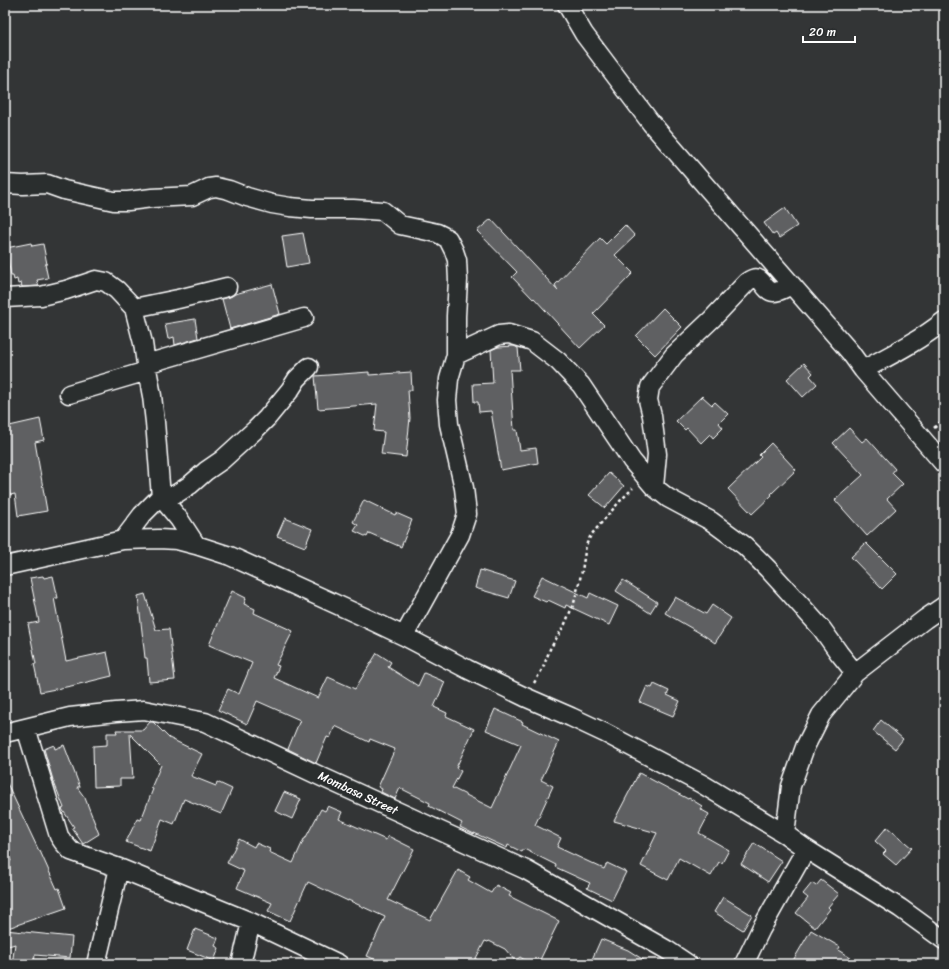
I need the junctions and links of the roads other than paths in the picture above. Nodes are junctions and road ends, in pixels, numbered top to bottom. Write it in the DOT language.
graph roads {
  1 [pos="567,5"];
  2 [pos="5,184"];
  3 [pos="792,285"];
  4 [pos="227,287"];
  5 [pos="5,298"];
  6 [pos="134,308"];
  7 [pos="304,318"];
  8 [pos="944,321"];
  9 [pos="456,355"];
  10 [pos="309,367"];
  11 [pos="146,368"];
  12 [pos="863,370"];
  13 [pos="69,394"];
  14 [pos="944,464"];
  15 [pos="648,481"];
  16 [pos="161,497"];
  17 [pos="123,540"];
  18 [pos="196,545"];
  19 [pos="5,566"];
  20 [pos="944,606"];
  21 [pos="404,636"];
  22 [pos="855,673"];
  23 [pos="26,728"];
  24 [pos="5,733"];
  25 [pos="785,834"];
  26 [pos="806,849"];
  27 [pos="118,868"];
  28 [pos="251,922"];
  29 [pos="944,940"];
  30 [pos="96,964"];
  31 [pos="241,964"];
  32 [pos="339,964"];
  33 [pos="688,964"];
  34 [pos="744,964"];
  1 -- 3 [label="street"];
  2 -- 9 [label="street"];
  3 -- 12 [label="street"];
  3 -- 15 [label="street"];
  4 -- 6 [label="street"];
  5 -- 6 [label="street"];
  6 -- 11 [label="street"];
  7 -- 11 [label="street"];
  8 -- 12 [label="street"];
  9 -- 15 [label="street"];
  9 -- 21 [label="street"];
  10 -- 16 [label="street"];
  11 -- 13 [label="street"];
  11 -- 16 [label="street"];
  12 -- 14 [label="street"];
  15 -- 22 [label="street"];
  16 -- 17 [label="street"];
  16 -- 18 [label="street"];
  17 -- 18 [label="street"];
  17 -- 19 [label="street"];
  18 -- 21 [label="street"];
  20 -- 22 [label="street"];
  21 -- 25 [label="street"];
  22 -- 25 [label="street"];
  23 -- 24 [label="street, Mombasa Street"];
  23 -- 27 [label="street"];
  23 -- 33 [label="street, Mombasa Street"];
  25 -- 26 [label="street"];
  26 -- 29 [label="street"];
  26 -- 34 [label="street"];
  27 -- 28 [label="street"];
  27 -- 30 [label="street"];
  28 -- 31 [label="street"];
  28 -- 32 [label="street"];
}
